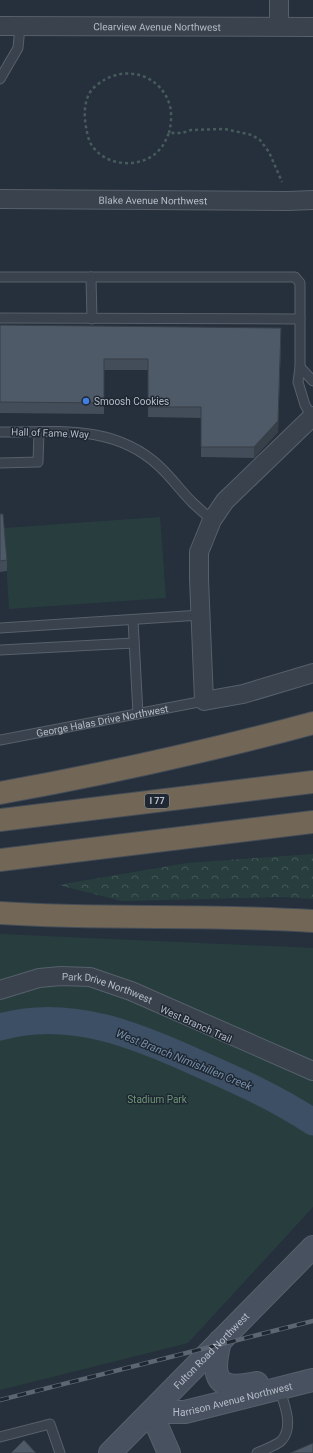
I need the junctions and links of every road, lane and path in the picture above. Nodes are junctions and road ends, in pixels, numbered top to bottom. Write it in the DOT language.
graph roads {
  1 [pos="279,0"];
  2 [pos="0,26"];
  3 [pos="20,26"];
  4 [pos="279,26"];
  5 [pos="313,27"];
  6 [pos="0,79"];
  7 [pos="169,133"];
  8 [pos="282,182"];
  9 [pos="0,199"];
  10 [pos="311,201"];
  11 [pos="0,277"];
  12 [pos="91,277"];
  13 [pos="0,318"];
  14 [pos="92,318"];
  15 [pos="300,319"];
  16 [pos="300,367"];
  17 [pos="313,381"];
  18 [pos="312,417"];
  19 [pos="0,432"];
  20 [pos="39,432"];
  21 [pos="0,463"];
  22 [pos="212,520"];
  23 [pos="201,615"];
  24 [pos="133,620"];
  25 [pos="0,628"];
  26 [pos="134,643"];
  27 [pos="0,650"];
  28 [pos="313,673"];
  29 [pos="204,701"];
  30 [pos="138,714"];
  31 [pos="313,723"];
  32 [pos="0,740"];
  33 [pos="313,782"];
  34 [pos="0,793"];
  35 [pos="0,820"];
  36 [pos="313,822"];
  37 [pos="0,860"];
  38 [pos="0,913"];
  39 [pos="313,921"];
  40 [pos="0,990"];
  41 [pos="313,1071"];
  42 [pos="313,1248"];
  43 [pos="220,1342"];
  44 [pos="313,1369"];
  45 [pos="313,1380"];
  46 [pos="279,1388"];
  47 [pos="151,1412"];
  48 [pos="0,1437"];
  49 [pos="60,1453"];
  50 [pos="110,1453"];
  51 [pos="169,1453"];
  52 [pos="257,1453"];
  1 -- 4 [label="street"];
  2 -- 3 [label="street, Clearview Avenue Northwest"];
  3 -- 4 [label="street, Clearview Avenue Northwest"];
  3 -- 6 [label="lane"];
  4 -- 5 [label="street, Clearview Avenue Northwest"];
  7 -- 7 [label="path"];
  7 -- 8 [label="path"];
  9 -- 10 [label="street, Blake Avenue Northwest"];
  11 -- 12 [label="lane"];
  12 -- 14 [label="lane"];
  12 -- 15 [label="lane"];
  13 -- 14 [label="lane"];
  14 -- 15 [label="lane"];
  15 -- 16 [label="lane"];
  16 -- 17 [label="lane"];
  16 -- 18 [label="lane"];
  18 -- 22 [label="street"];
  19 -- 20 [label="lane, Hall of Fame Way"];
  20 -- 21 [label="lane"];
  20 -- 22 [label="lane, Hall of Fame Way"];
  22 -- 23 [label="street"];
  23 -- 24 [label="lane"];
  23 -- 29 [label="street"];
  24 -- 25 [label="lane"];
  24 -- 26 [label="lane"];
  26 -- 27 [label="lane"];
  26 -- 30 [label="lane"];
  28 -- 29 [label="street, George Halas Drive Northwest"];
  29 -- 30 [label="lane, George Halas Drive Northwest"];
  30 -- 32 [label="lane, George Halas Drive Northwest"];
  31 -- 34 [label="highway"];
  33 -- 35 [label="highway, I 77"];
  36 -- 37 [label="highway"];
  38 -- 39 [label="highway"];
  40 -- 41 [label="street, Park Drive Northwest"];
  42 -- 43 [label="main road, Fulton Road Northwest"];
  43 -- 44 [label="main road"];
  43 -- 47 [label="main road, Fulton Road Northwest"];
  45 -- 46 [label="main road, Harrison Avenue Northwest"];
  46 -- 47 [label="main road, Harrison Avenue Northwest"];
  46 -- 52 [label="lane"];
  47 -- 50 [label="main road, Fulton Road Northwest"];
  47 -- 51 [label="main road"];
  48 -- 49 [label="lane"];
}
